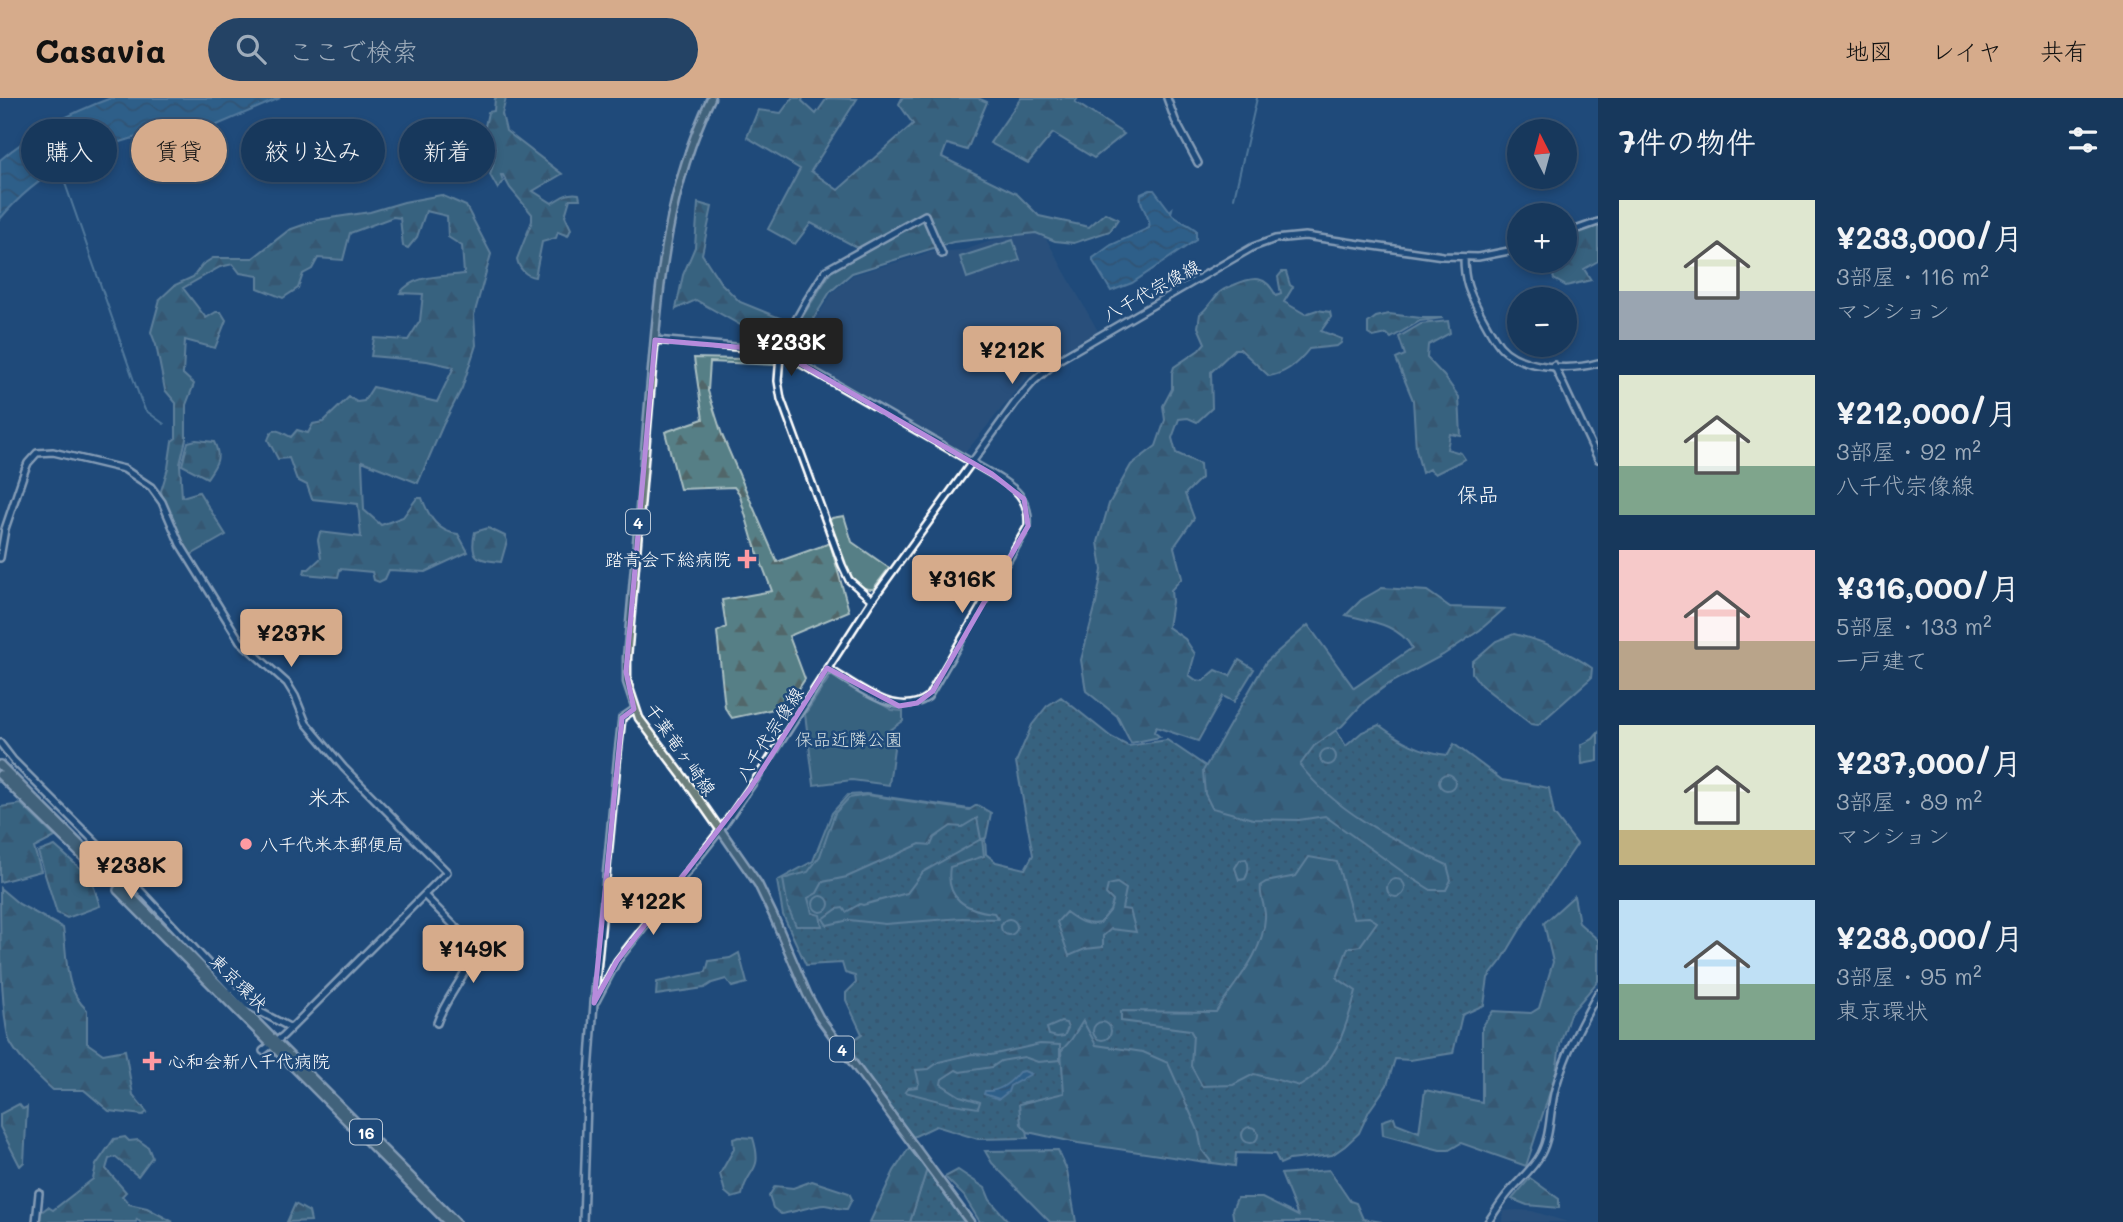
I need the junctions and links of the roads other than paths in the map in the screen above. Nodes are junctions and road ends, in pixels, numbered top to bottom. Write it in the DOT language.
graph roads {
  1 [pos="710,98"];
  2 [pos="1167,98"];
  3 [pos="1198,163"];
  4 [pos="1598,222"];
  5 [pos="1577,229"];
  6 [pos="1507,252"];
  7 [pos="942,254"];
  8 [pos="1464,257"];
  9 [pos="654,340"];
  10 [pos="780,355"];
  11 [pos="1598,363"];
  12 [pos="1554,365"];
  13 [pos="1598,459"];
  14 [pos="972,463"];
  15 [pos="0,558"];
  16 [pos="872,600"];
  17 [pos="827,668"];
  18 [pos="635,709"];
  19 [pos="0,743"];
  20 [pos="0,765"];
  21 [pos="0,775"];
  22 [pos="721,829"];
  23 [pos="424,895"];
  24 [pos="1598,993"];
  25 [pos="594,1003"];
  26 [pos="437,1023"];
  27 [pos="291,1028"];
  28 [pos="274,1044"];
  29 [pos="263,1051"];
  30 [pos="39,1193"];
  31 [pos="36,1222"];
  32 [pos="448,1222"];
  33 [pos="455,1222"];
  34 [pos="583,1222"];
  35 [pos="970,1222"];
  36 [pos="1488,1222"];
  1 -- 9 [label="main road, 千葉竜ヶ崎線 / 4"];
  2 -- 3 [label="street"];
  4 -- 5 [label="street"];
  6 -- 8 [label="street, 八千代宗像線"];
  7 -- 10 [label="street"];
  8 -- 12 [label="street"];
  8 -- 14 [label="street, 八千代宗像線"];
  9 -- 10 [label="street"];
  9 -- 18 [label="main road, 千葉竜ヶ崎線 / 4"];
  10 -- 14 [label="street"];
  10 -- 16 [label="street"];
  11 -- 12 [label="street"];
  12 -- 13 [label="street"];
  14 -- 16 [label="street, 八千代宗像線"];
  14 -- 17 [label="street"];
  15 -- 23 [label="street"];
  16 -- 17 [label="street, 八千代宗像線"];
  17 -- 22 [label="street, 八千代宗像線"];
  18 -- 22 [label="main road, 千葉竜ヶ崎線 / 4"];
  18 -- 25 [label="street"];
  19 -- 27 [label="street"];
  20 -- 28 [label="highway, 東京環状 / 16"];
  21 -- 28 [label="highway, 東京環状 / 16"];
  22 -- 25 [label="street, 八千代宗像線"];
  22 -- 35 [label="main road, 千葉竜ヶ崎線 / 4"];
  23 -- 26 [label="street"];
  23 -- 27 [label="street"];
  24 -- 36 [label="street"];
  25 -- 34 [label="street"];
  27 -- 28 [label="street"];
  28 -- 29 [label="street"];
  28 -- 32 [label="highway, 東京環状 / 16"];
  28 -- 33 [label="highway, 東京環状 / 16"];
  30 -- 31 [label="street"];
}
